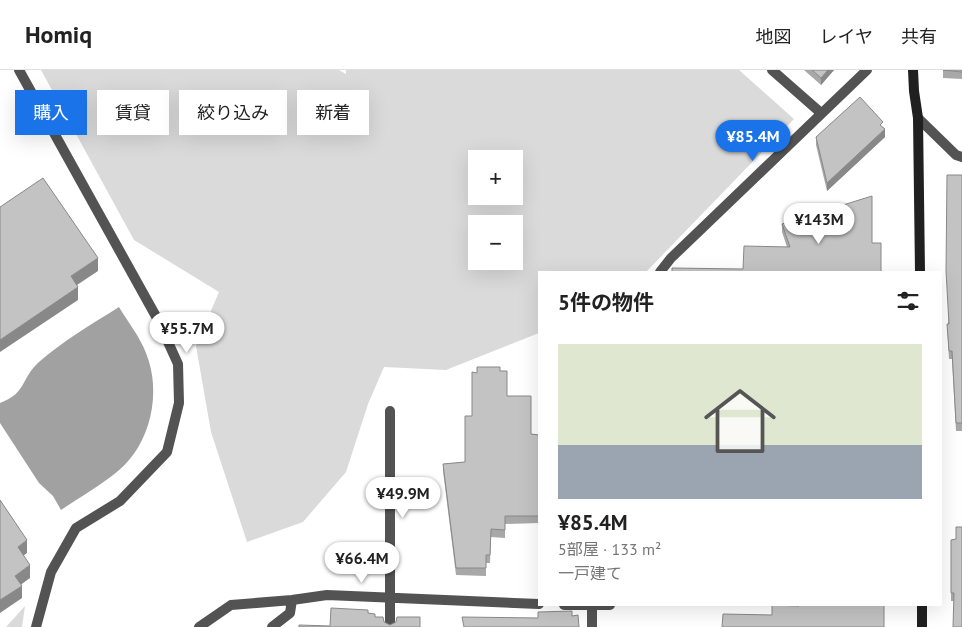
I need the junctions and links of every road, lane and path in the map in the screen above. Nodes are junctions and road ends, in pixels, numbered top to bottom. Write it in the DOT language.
graph roads {
  1 [pos="19,70"];
  2 [pos="772,70"];
  3 [pos="867,70"];
  4 [pos="913,70"];
  5 [pos="821,113"];
  6 [pos="918,118"];
  7 [pos="962,157"];
  8 [pos="661,271"];
  9 [pos="920,271"];
  10 [pos="390,412"];
  11 [pos="390,598"];
  12 [pos="292,600"];
  13 [pos="538,604"];
  14 [pos="592,606"];
  15 [pos="922,606"];
  16 [pos="36,627"];
  17 [pos="199,627"];
  18 [pos="272,627"];
  19 [pos="390,627"];
  20 [pos="592,627"];
  21 [pos="922,627"];
  1 -- 16 [label="street"];
  2 -- 5 [label="street"];
  3 -- 5 [label="street"];
  4 -- 6 [label="street"];
  5 -- 8 [label="street"];
  6 -- 7 [label="street"];
  6 -- 9 [label="street"];
  10 -- 11 [label="street"];
  11 -- 12 [label="street"];
  11 -- 13 [label="street"];
  11 -- 19 [label="street"];
  12 -- 17 [label="street"];
  12 -- 18 [label="street"];
  14 -- 20 [label="street"];
  15 -- 21 [label="street"];
}
